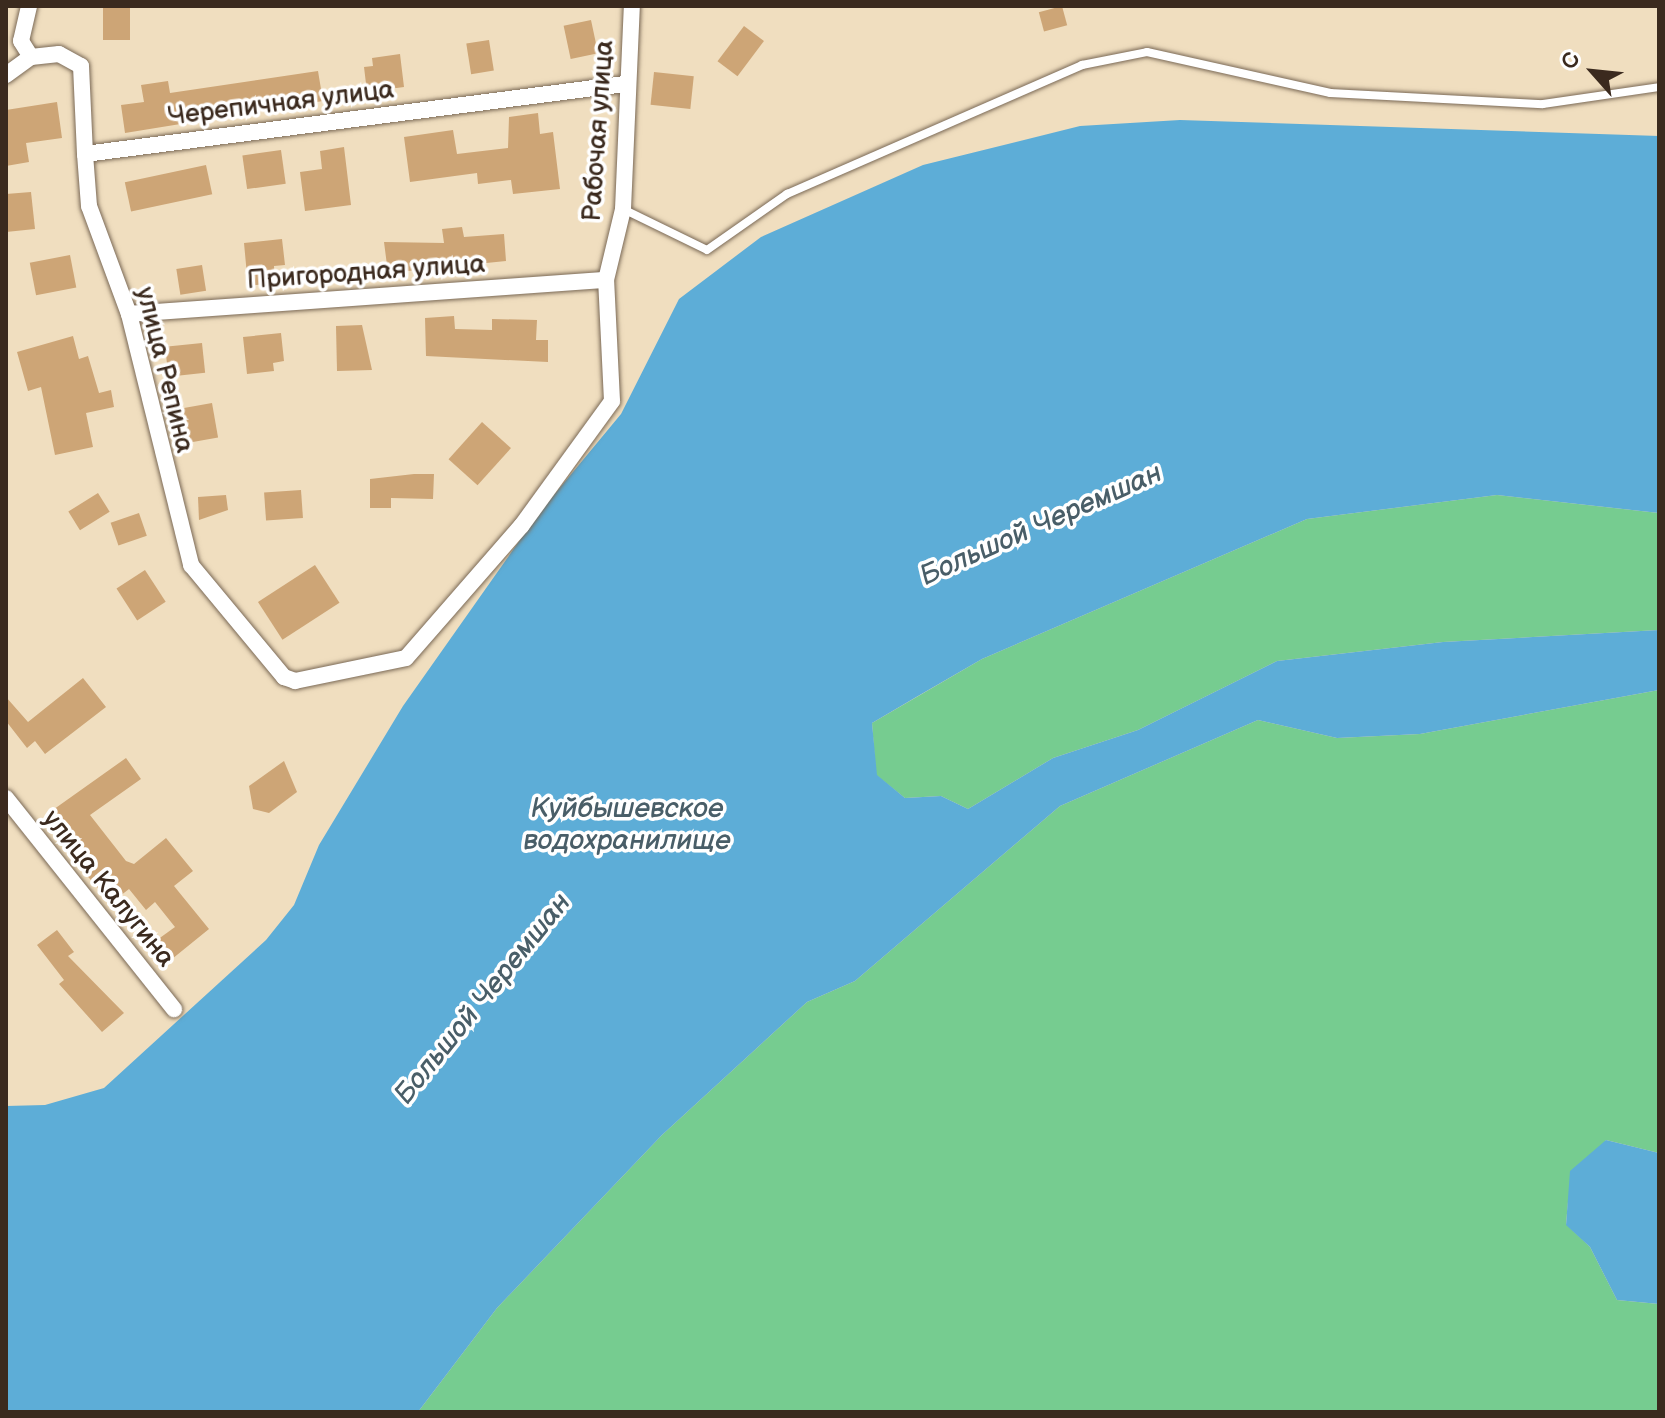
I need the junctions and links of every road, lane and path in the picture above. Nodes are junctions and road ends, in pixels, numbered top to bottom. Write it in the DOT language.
graph roads {
  1 [pos="29,6"];
  2 [pos="632,6"];
  3 [pos="31,57"];
  4 [pos="6,75"];
  5 [pos="625,84"];
  6 [pos="1659,87"];
  7 [pos="85,154"];
  8 [pos="623,209"];
  9 [pos="606,280"];
  10 [pos="129,314"];
  11 [pos="612,401"];
  12 [pos="6,798"];
  13 [pos="174,1009"];
  1 -- 3 [label="street"];
  2 -- 5 [label="street, Рабочая улица"];
  3 -- 4 [label="street"];
  3 -- 7 [label="street"];
  5 -- 7 [label="street, Черепичная улица"];
  5 -- 8 [label="street, Рабочая улица"];
  6 -- 8 [label="lane"];
  7 -- 10 [label="street, улица Репина"];
  8 -- 9 [label="street, Рабочая улица"];
  9 -- 10 [label="street, Пригородная улица"];
  9 -- 11 [label="street, Рабочая улица"];
  10 -- 11 [label="street, улица Репина"];
  12 -- 13 [label="street, улица Калугина"];
}
